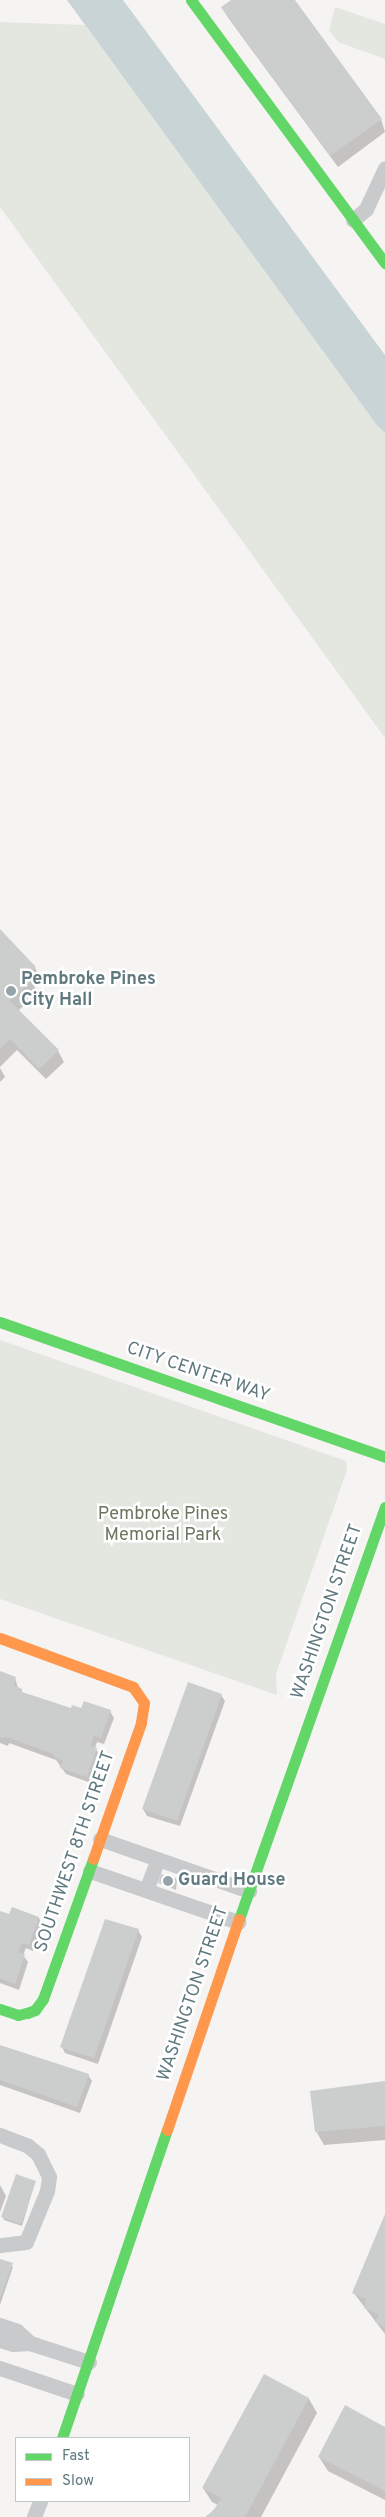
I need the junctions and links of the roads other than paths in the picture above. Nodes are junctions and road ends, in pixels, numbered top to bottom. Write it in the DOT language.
graph roads {
  1 [pos="191,0"];
  2 [pos="385,168"];
  3 [pos="353,220"];
  4 [pos="385,264"];
  5 [pos="0,1322"];
  6 [pos="385,1457"];
  7 [pos="385,1507"];
  8 [pos="0,1638"];
  9 [pos="100,1839"];
  10 [pos="158,1859"];
  11 [pos="90,1870"];
  12 [pos="146,1890"];
  13 [pos="249,1891"];
  14 [pos="238,1922"];
  15 [pos="0,2009"];
  16 [pos="0,2135"];
  17 [pos="0,2245"];
  18 [pos="0,2325"];
  19 [pos="6,2342"];
  20 [pos="30,2343"];
  21 [pos="89,2362"];
  22 [pos="2,2369"];
  23 [pos="77,2394"];
  24 [pos="62,2437"];
  25 [pos="40,2502"];
  26 [pos="34,2517"];
  1 -- 3 [label="street"];
  2 -- 3 [label="street"];
  3 -- 4 [label="street"];
  5 -- 6 [label="street, CITY CENTER WAY"];
  7 -- 13 [label="street, WASHINGTON STREET"];
  8 -- 9 [label="street, SOUTHWEST 8TH STREET"];
  9 -- 10 [label="street"];
  9 -- 11 [label="street, SOUTHWEST 8TH STREET"];
  10 -- 12 [label="street"];
  10 -- 13 [label="street"];
  11 -- 12 [label="street"];
  11 -- 15 [label="street, SOUTHWEST 8TH STREET"];
  12 -- 14 [label="street"];
  13 -- 14 [label="street, WASHINGTON STREET"];
  14 -- 21 [label="street, WASHINGTON STREET"];
  16 -- 17 [label="street"];
  18 -- 20 [label="street"];
  19 -- 20 [label="street"];
  19 -- 22 [label="street"];
  20 -- 21 [label="street"];
  21 -- 23 [label="street, WASHINGTON STREET"];
  22 -- 23 [label="street"];
  23 -- 24 [label="street, WASHINGTON STREET"];
  25 -- 26 [label="street"];
}
